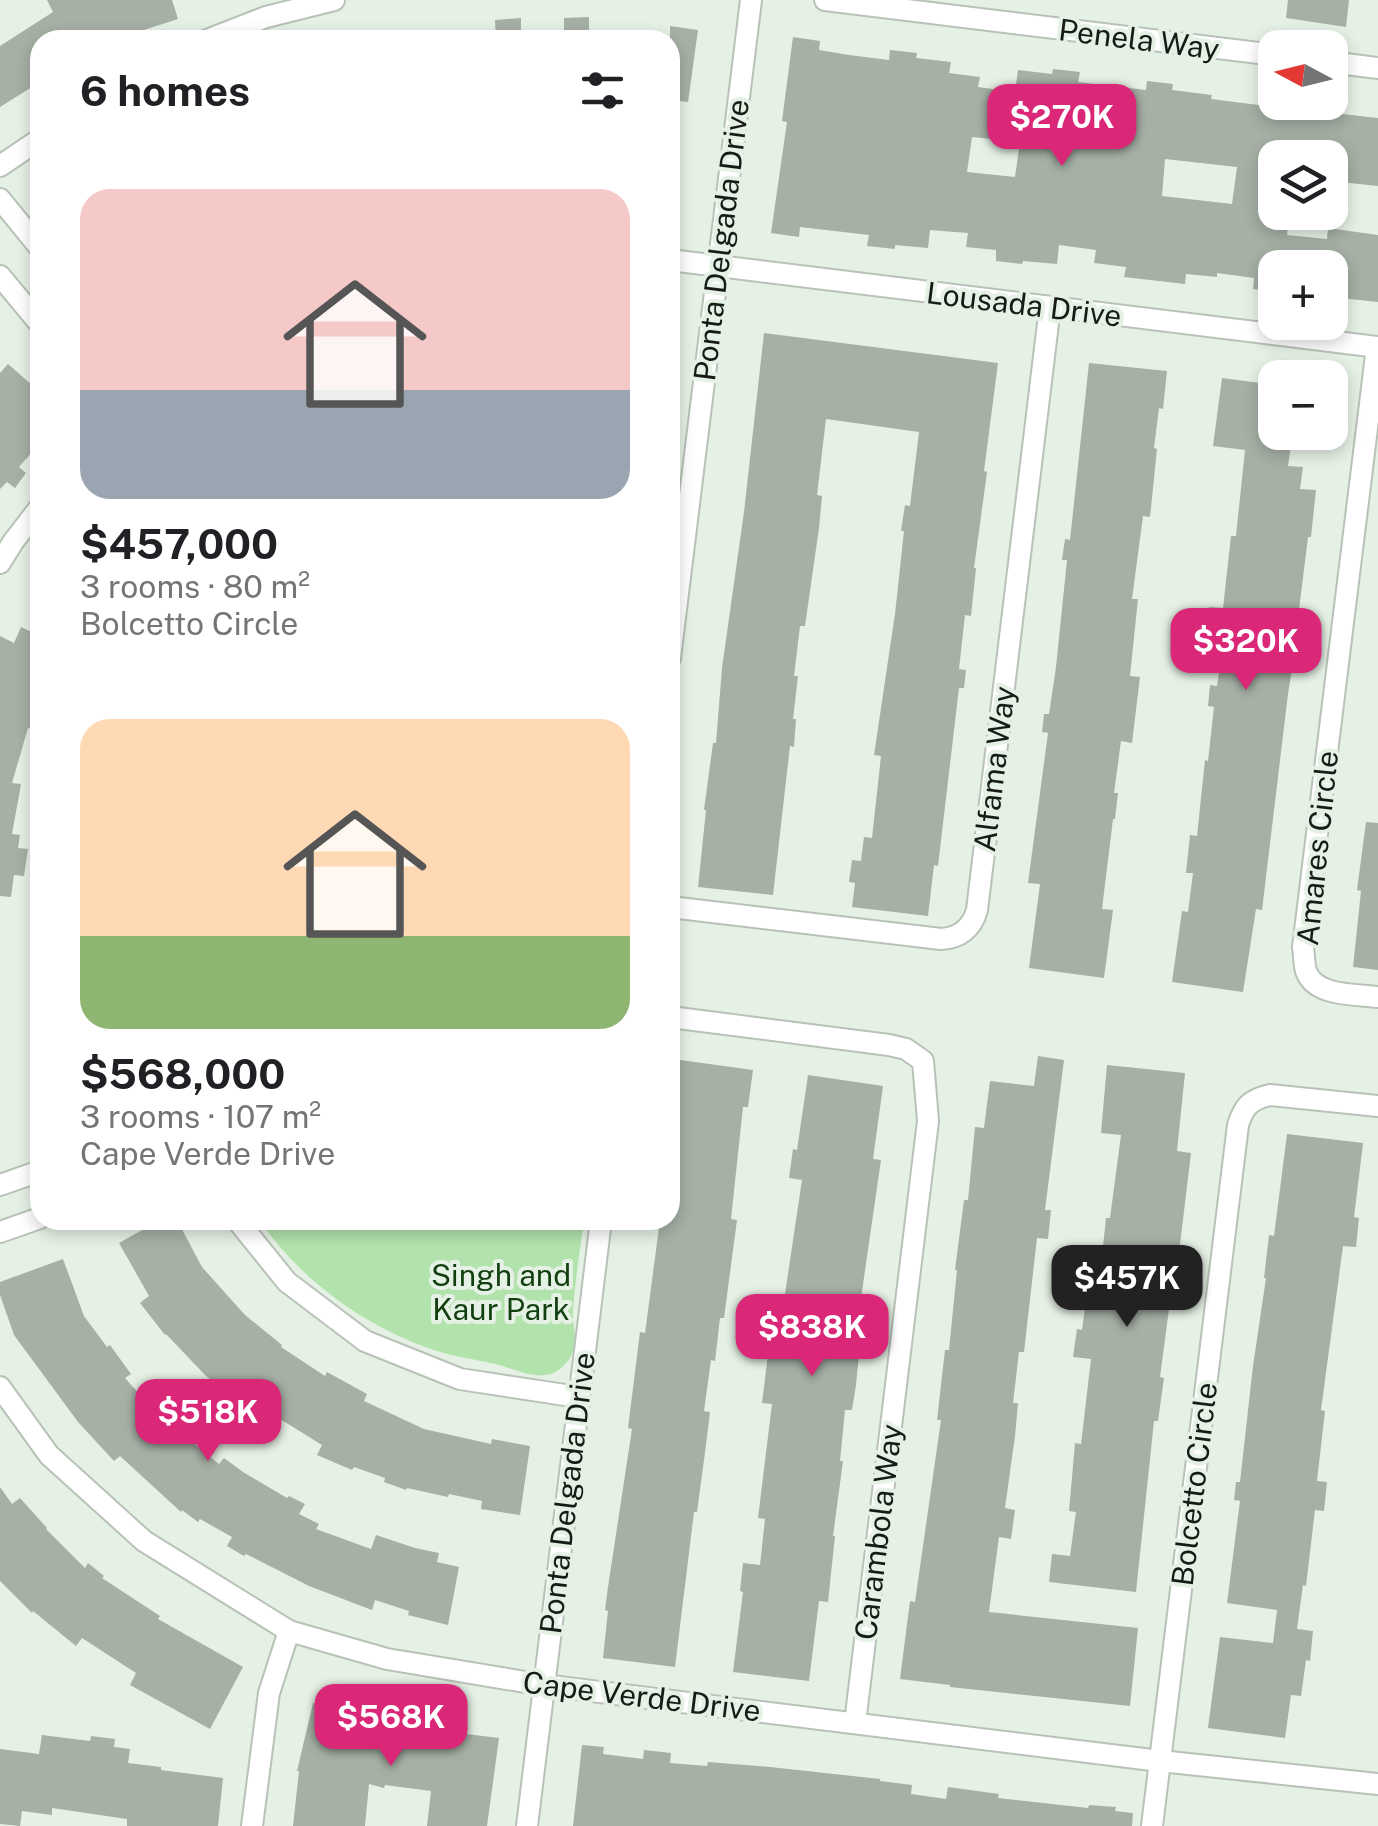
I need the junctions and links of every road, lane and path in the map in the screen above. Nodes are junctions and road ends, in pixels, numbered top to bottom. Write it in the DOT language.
graph roads {
  1 [pos="334,0"];
  2 [pos="751,0"];
  3 [pos="825,0"];
  4 [pos="233,30"];
  5 [pos="1258,53"];
  6 [pos="1348,64"];
  7 [pos="1378,68"];
  8 [pos="30,145"];
  9 [pos="0,166"];
  10 [pos="0,199"];
  11 [pos="30,236"];
  12 [pos="680,261"];
  13 [pos="717,265"];
  14 [pos="0,276"];
  15 [pos="1050,307"];
  16 [pos="30,312"];
  17 [pos="1377,347"];
  18 [pos="30,520"];
  19 [pos="680,527"];
  20 [pos="0,563"];
  21 [pos="680,909"];
  22 [pos="1378,997"];
  23 [pos="680,1018"];
  24 [pos="1378,1106"];
  25 [pos="30,1174"];
  26 [pos="0,1185"];
  27 [pos="30,1222"];
  28 [pos="245,1230"];
  29 [pos="600,1230"];
  30 [pos="0,1232"];
  31 [pos="0,1387"];
  32 [pos="578,1397"];
  33 [pos="289,1631"];
  34 [pos="544,1685"];
  35 [pos="855,1723"];
  36 [pos="1160,1761"];
  37 [pos="1378,1784"];
  38 [pos="252,1826"];
  39 [pos="527,1826"];
  40 [pos="1152,1826"];
  1 -- 4 [label="street"];
  2 -- 13 [label="street, Ponta Delgada Drive"];
  3 -- 5 [label="street, Penela Way"];
  6 -- 7 [label="street"];
  8 -- 9 [label="street"];
  10 -- 11 [label="street"];
  12 -- 13 [label="street, Lousada Drive"];
  13 -- 15 [label="street, Lousada Drive"];
  13 -- 19 [label="street, Ponta Delgada Drive"];
  14 -- 16 [label="street"];
  15 -- 17 [label="street, Lousada Drive"];
  15 -- 21 [label="street, Alfama Way"];
  17 -- 22 [label="street, Amares Circle"];
  18 -- 20 [label="street"];
  23 -- 35 [label="street, Carambola Way"];
  24 -- 36 [label="street, Bolcetto Circle"];
  25 -- 26 [label="street"];
  27 -- 30 [label="street"];
  28 -- 32 [label="street"];
  29 -- 32 [label="street, Ponta Delgada Drive"];
  31 -- 33 [label="street, Cape Verde Drive"];
  32 -- 34 [label="street, Ponta Delgada Drive"];
  33 -- 34 [label="street, Cape Verde Drive"];
  33 -- 38 [label="street"];
  34 -- 35 [label="street, Cape Verde Drive"];
  34 -- 39 [label="street, Ponta Delgada Drive"];
  35 -- 36 [label="street, Cape Verde Drive"];
  36 -- 37 [label="street, Cape Verde Drive"];
  36 -- 40 [label="street, Bolcetto Circle"];
}
